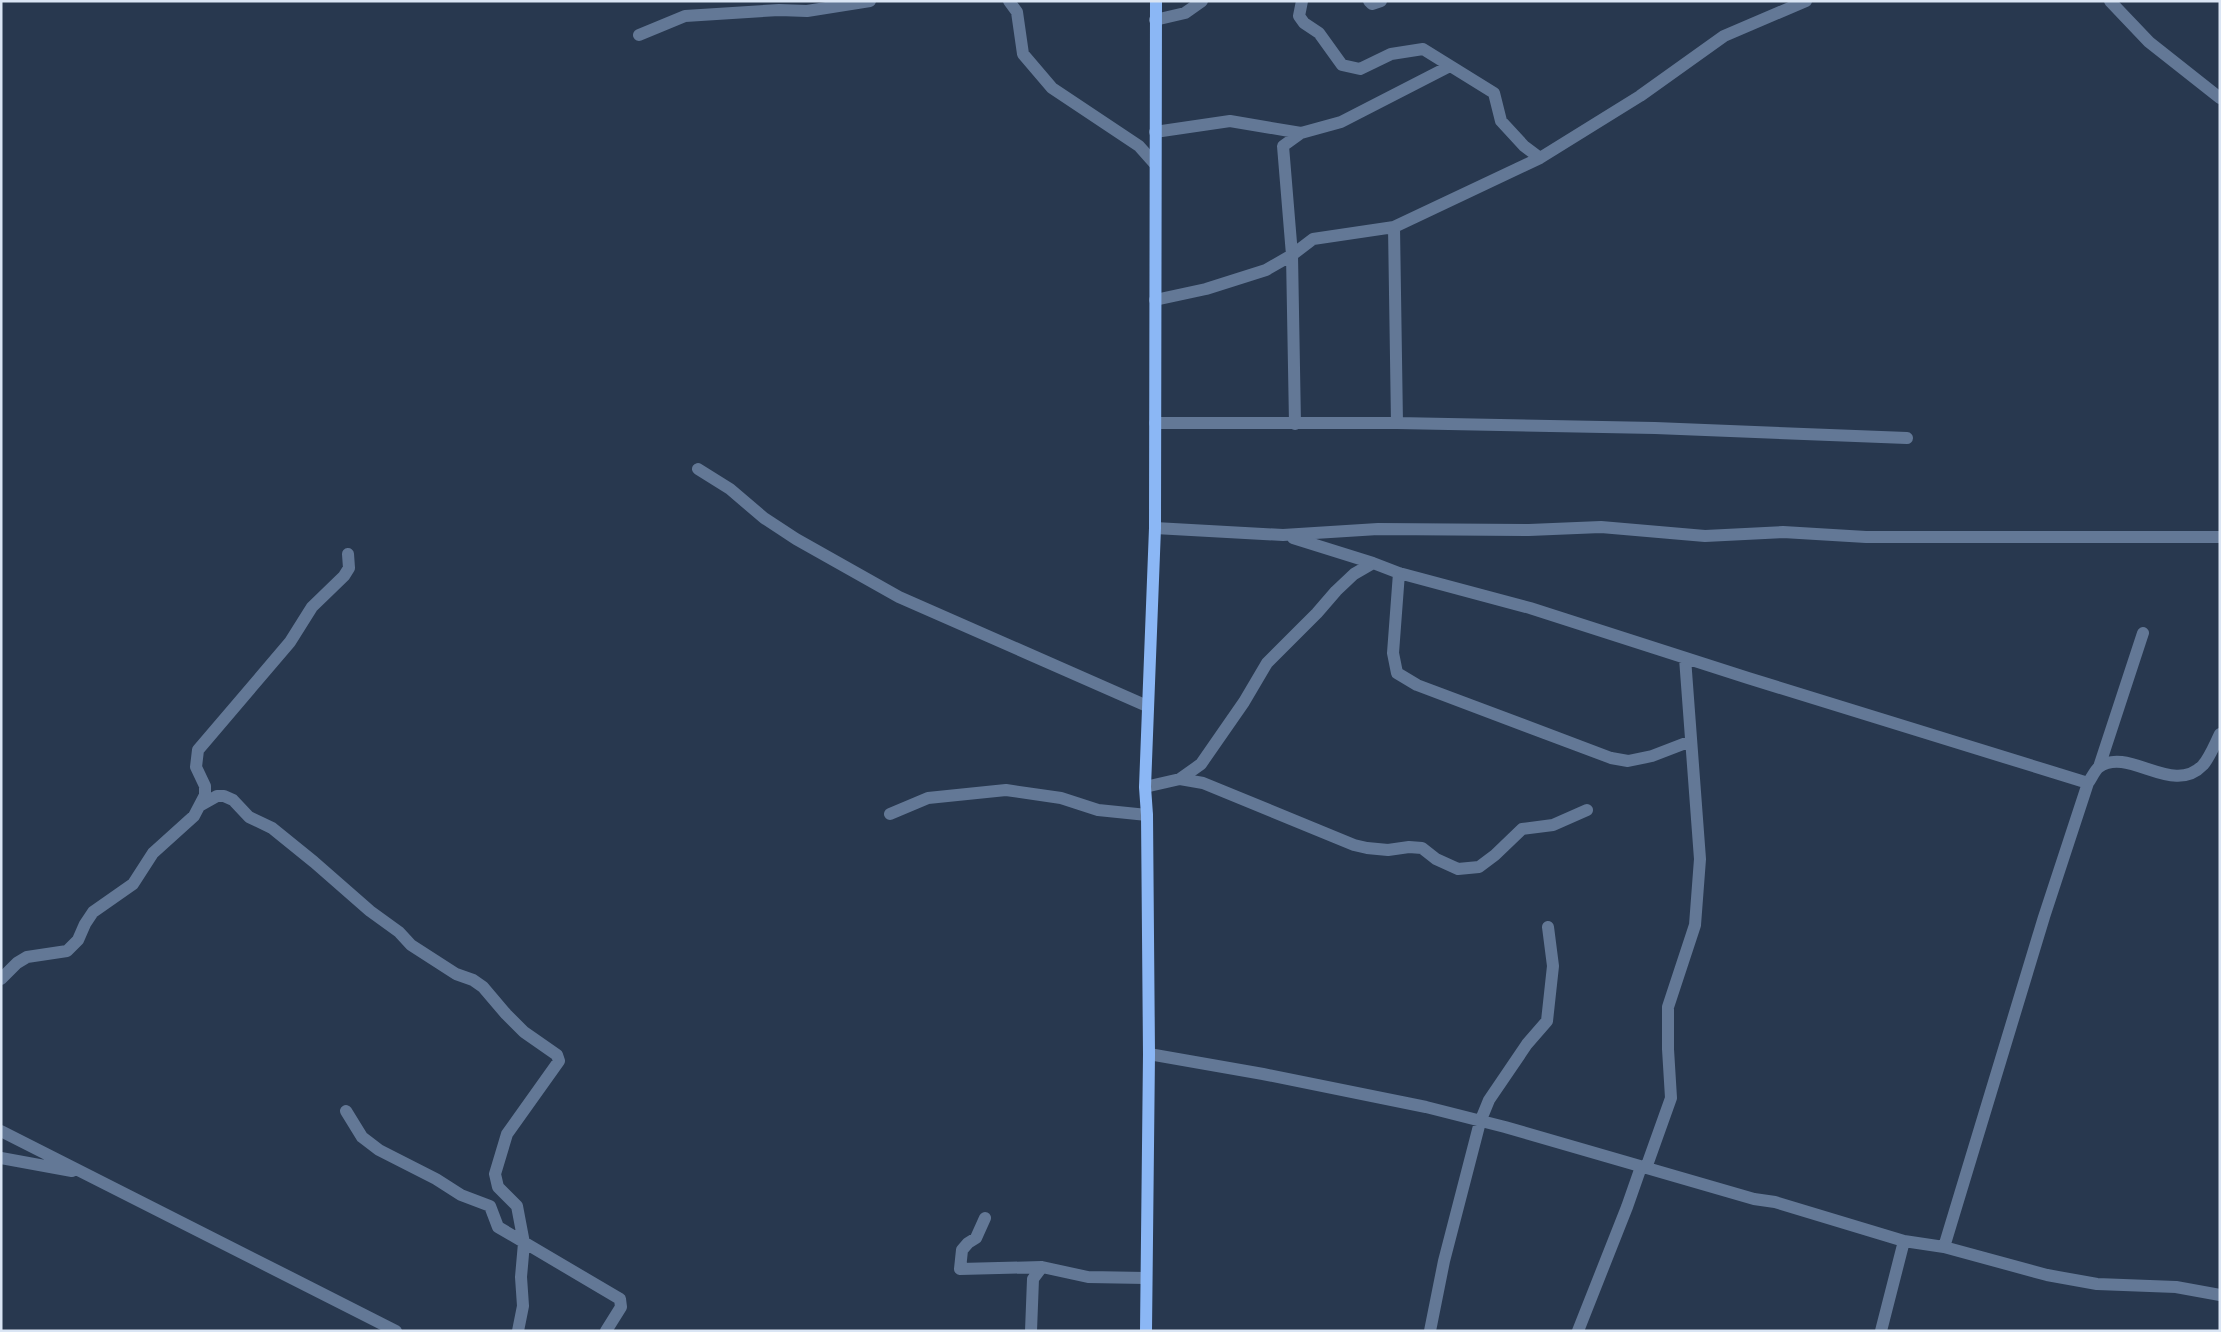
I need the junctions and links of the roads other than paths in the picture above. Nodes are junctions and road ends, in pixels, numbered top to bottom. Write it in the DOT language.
graph roads {
  1 [pos="870,1"];
  2 [pos="1009,1"];
  3 [pos="1156,1"];
  4 [pos="1202,1"];
  5 [pos="1302,1"];
  6 [pos="1369,1"];
  7 [pos="1380,1"];
  8 [pos="1806,1"];
  9 [pos="2110,1"];
  10 [pos="779,6"];
  11 [pos="1155,20"];
  12 [pos="638,35"];
  13 [pos="1450,66"];
  14 [pos="2220,98"];
  15 [pos="1155,132"];
  16 [pos="1302,133"];
  17 [pos="1540,158"];
  18 [pos="1155,164"];
  19 [pos="1394,227"];
  20 [pos="1292,255"];
  21 [pos="1154,300"];
  22 [pos="1155,423"];
  23 [pos="1397,423"];
  24 [pos="1295,424"];
  25 [pos="1907,438"];
  26 [pos="698,469"];
  27 [pos="1155,528"];
  28 [pos="1284,535"];
  29 [pos="2220,537"];
  30 [pos="348,554"];
  31 [pos="1373,562"];
  32 [pos="1399,573"];
  33 [pos="2143,633"];
  34 [pos="1685,658"];
  35 [pos="1147,706"];
  36 [pos="2220,734"];
  37 [pos="1691,741"];
  38 [pos="2099,768"];
  39 [pos="1180,779"];
  40 [pos="2088,783"];
  41 [pos="1145,787"];
  42 [pos="201,805"];
  43 [pos="1587,810"];
  44 [pos="890,814"];
  45 [pos="1147,815"];
  46 [pos="1548,927"];
  47 [pos="1,979"];
  48 [pos="1149,1054"];
  49 [pos="346,1111"];
  50 [pos="1480,1122"];
  51 [pos="1,1131"];
  52 [pos="1,1158"];
  53 [pos="1643,1167"];
  54 [pos="77,1170"];
  55 [pos="985,1218"];
  56 [pos="1904,1241"];
  57 [pos="524,1243"];
  58 [pos="1944,1247"];
  59 [pos="1042,1267"];
  60 [pos="1146,1278"];
  61 [pos="2220,1294"];
  62 [pos="396,1331"];
  63 [pos="518,1331"];
  64 [pos="606,1331"];
  65 [pos="1031,1331"];
  66 [pos="1146,1331"];
  67 [pos="1430,1331"];
  68 [pos="1578,1331"];
  69 [pos="1881,1331"];
  1 -- 10 [label="street"];
  2 -- 18 [label="street"];
  3 -- 11 [label="main road"];
  4 -- 11 [label="street"];
  5 -- 13 [label="street"];
  6 -- 7 [label="street"];
  8 -- 17 [label="street"];
  9 -- 14 [label="street"];
  10 -- 12 [label="street"];
  11 -- 15 [label="main road"];
  13 -- 16 [label="street"];
  13 -- 17 [label="street"];
  15 -- 16 [label="street"];
  15 -- 18 [label="main road"];
  16 -- 20 [label="street"];
  17 -- 19 [label="street"];
  18 -- 21 [label="main road"];
  19 -- 20 [label="street"];
  19 -- 23 [label="street"];
  20 -- 21 [label="street"];
  20 -- 24 [label="street"];
  21 -- 22 [label="main road"];
  22 -- 24 [label="street"];
  22 -- 27 [label="main road"];
  23 -- 24 [label="street"];
  23 -- 25 [label="street"];
  26 -- 35 [label="street"];
  27 -- 28 [label="street"];
  27 -- 35 [label="main road"];
  28 -- 29 [label="street"];
  28 -- 31 [label="street"];
  30 -- 42 [label="street"];
  31 -- 32 [label="street"];
  31 -- 39 [label="street"];
  32 -- 34 [label="street"];
  32 -- 37 [label="street"];
  33 -- 38 [label="street"];
  34 -- 37 [label="street"];
  34 -- 40 [label="street"];
  35 -- 41 [label="main road"];
  36 -- 38 [label="street"];
  37 -- 53 [label="street"];
  38 -- 40 [label="street"];
  39 -- 41 [label="street"];
  39 -- 43 [label="street"];
  40 -- 58 [label="street"];
  41 -- 45 [label="main road"];
  42 -- 47 [label="street"];
  42 -- 57 [label="street"];
  44 -- 45 [label="street"];
  45 -- 48 [label="main road"];
  46 -- 50 [label="street"];
  48 -- 50 [label="street"];
  48 -- 60 [label="main road"];
  49 -- 57 [label="street"];
  50 -- 53 [label="street"];
  50 -- 67 [label="street"];
  51 -- 54 [label="street"];
  52 -- 54 [label="street"];
  53 -- 56 [label="street"];
  53 -- 68 [label="street"];
  54 -- 62 [label="street"];
  55 -- 59 [label="street"];
  56 -- 58 [label="street"];
  56 -- 69 [label="street"];
  57 -- 63 [label="street"];
  57 -- 64 [label="street"];
  58 -- 61 [label="street"];
  59 -- 60 [label="street"];
  59 -- 65 [label="street"];
  60 -- 66 [label="main road"];
}
